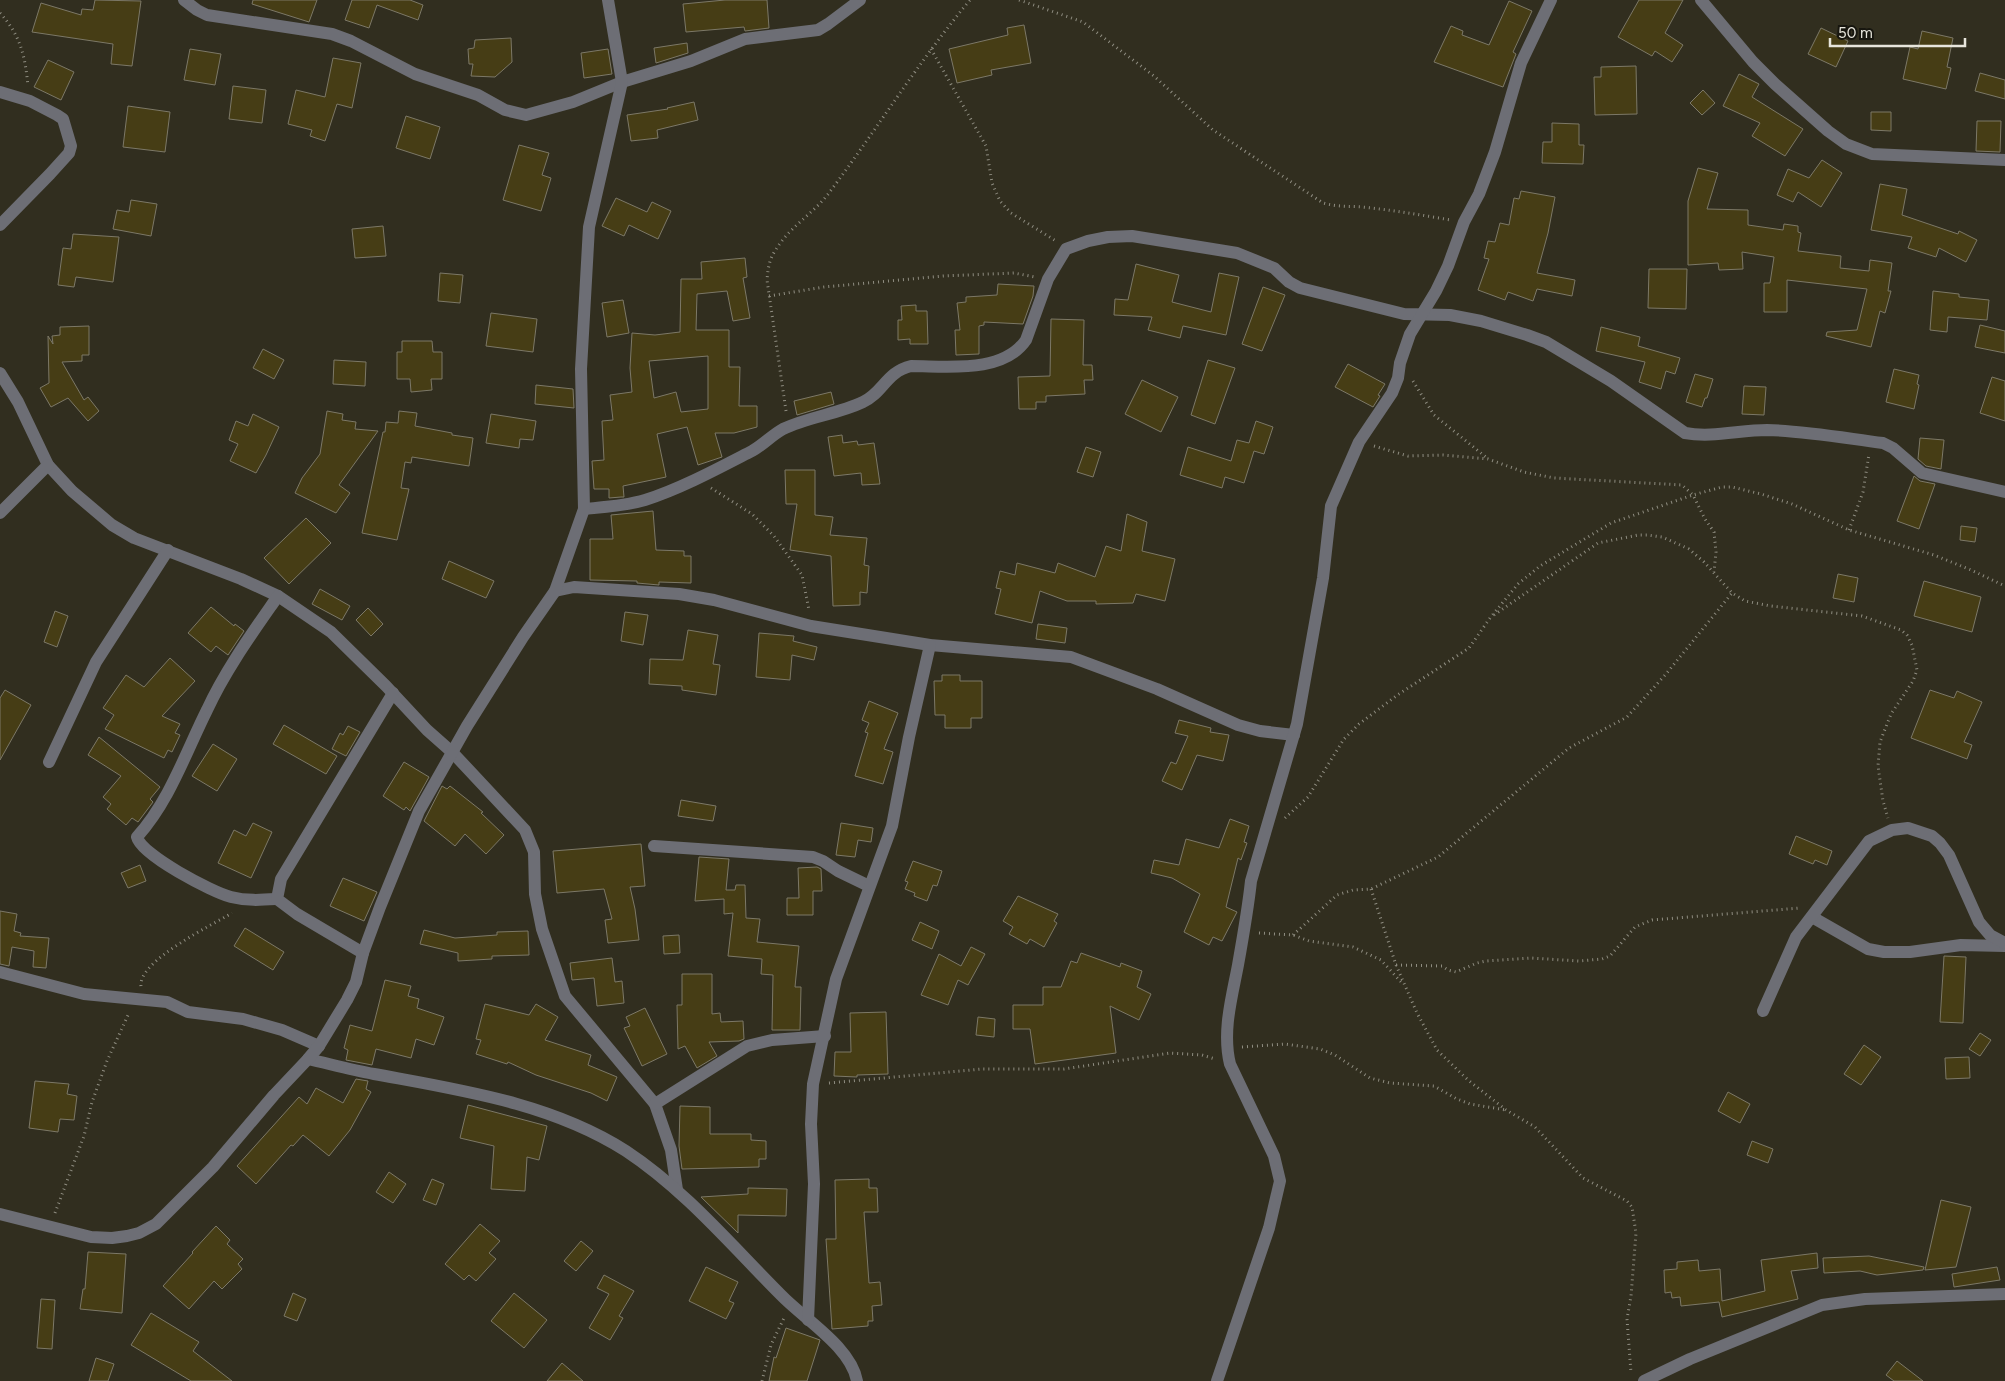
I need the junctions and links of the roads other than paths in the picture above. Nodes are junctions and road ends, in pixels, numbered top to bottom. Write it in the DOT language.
graph roads {
  1 [pos="184,0"];
  2 [pos="608,0"];
  3 [pos="860,0"];
  4 [pos="1551,0"];
  5 [pos="1701,0"];
  6 [pos="622,82"];
  7 [pos="0,92"];
  8 [pos="2005,160"];
  9 [pos="1,222"];
  10 [pos="1420,315"];
  11 [pos="0,373"];
  12 [pos="48,465"];
  13 [pos="2005,492"];
  14 [pos="584,509"];
  15 [pos="0,513"];
  16 [pos="168,550"];
  17 [pos="555,591"];
  18 [pos="278,596"];
  19 [pos="930,645"];
  20 [pos="393,693"];
  21 [pos="1294,735"];
  22 [pos="453,752"];
  23 [pos="49,762"];
  24 [pos="654,846"];
  25 [pos="869,886"];
  26 [pos="277,899"];
  27 [pos="1816,912"];
  28 [pos="2005,945"];
  29 [pos="364,953"];
  30 [pos="0,972"];
  31 [pos="1763,1011"];
  32 [pos="825,1036"];
  33 [pos="318,1046"];
  34 [pos="308,1059"];
  35 [pos="655,1104"];
  36 [pos="677,1190"];
  37 [pos="0,1214"];
  38 [pos="2005,1294"];
  39 [pos="808,1320"];
  40 [pos="857,1381"];
  41 [pos="1217,1381"];
  42 [pos="1644,1381"];
  1 -- 6 [label="street"];
  2 -- 6 [label="street"];
  3 -- 6 [label="street"];
  4 -- 10 [label="street"];
  5 -- 8 [label="street"];
  6 -- 14 [label="street"];
  7 -- 9 [label="street"];
  10 -- 13 [label="street"];
  10 -- 14 [label="street"];
  10 -- 21 [label="street"];
  11 -- 12 [label="street"];
  12 -- 15 [label="street"];
  12 -- 16 [label="street"];
  14 -- 17 [label="street"];
  16 -- 18 [label="street"];
  16 -- 23 [label="street"];
  17 -- 19 [label="street"];
  17 -- 22 [label="street"];
  18 -- 20 [label="street"];
  18 -- 26 [label="street"];
  19 -- 21 [label="street"];
  19 -- 25 [label="street"];
  20 -- 22 [label="street"];
  20 -- 26 [label="street"];
  21 -- 41 [label="street"];
  22 -- 29 [label="street"];
  22 -- 35 [label="street"];
  24 -- 25 [label="street"];
  25 -- 32 [label="street"];
  26 -- 29 [label="street"];
  27 -- 28 [label="street"];
  27 -- 28 [label="street"];
  27 -- 31 [label="street"];
  29 -- 33 [label="street"];
  30 -- 33 [label="street"];
  32 -- 35 [label="street"];
  32 -- 39 [label="street"];
  33 -- 34 [label="street"];
  34 -- 36 [label="street"];
  34 -- 37 [label="street"];
  35 -- 36 [label="street"];
  36 -- 39 [label="street"];
  38 -- 42 [label="street"];
  39 -- 40 [label="street"];
}
